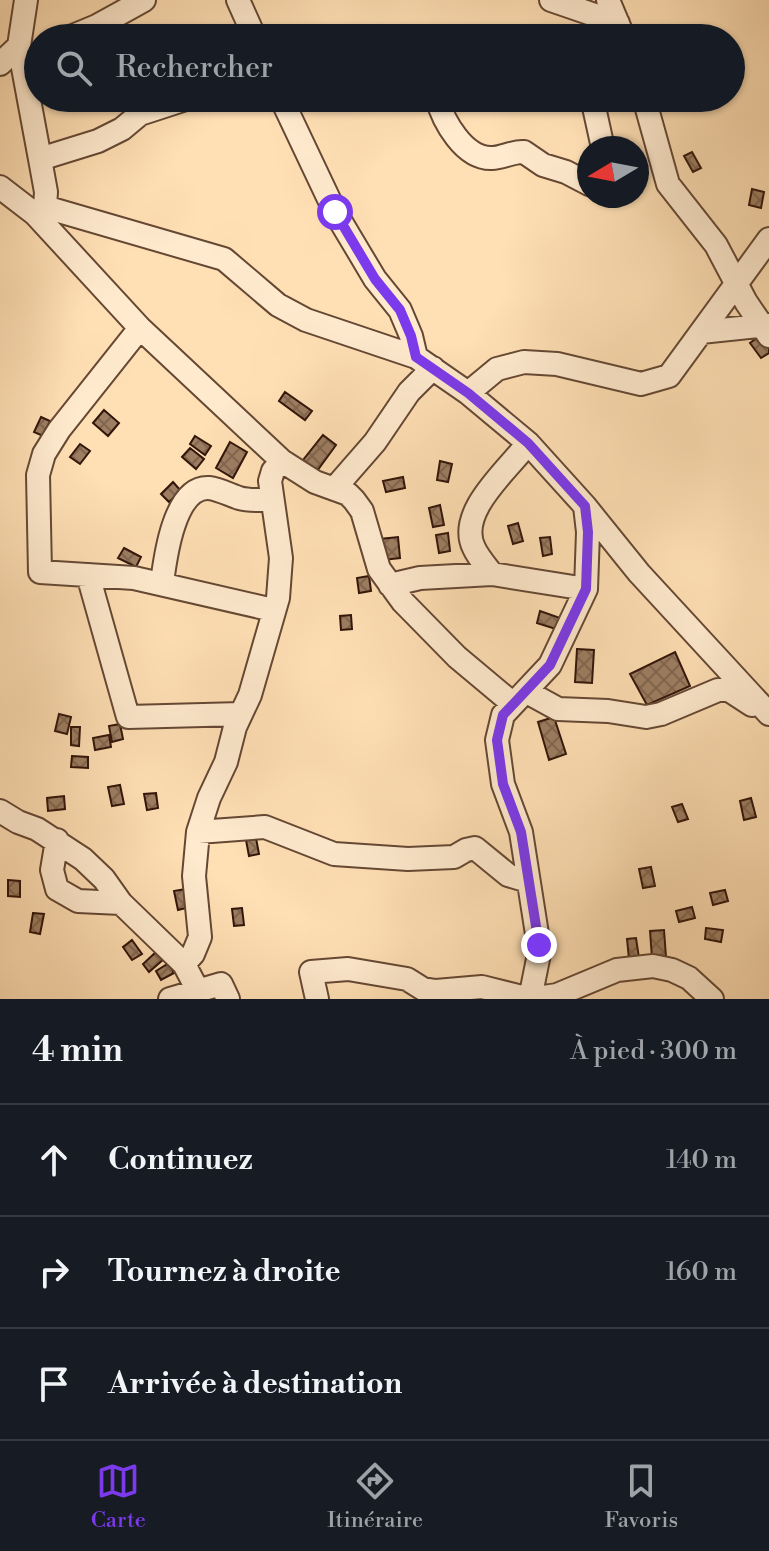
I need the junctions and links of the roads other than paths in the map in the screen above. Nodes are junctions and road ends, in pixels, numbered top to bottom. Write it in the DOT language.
graph roads {
  1 [pos="26,0"];
  2 [pos="144,0"];
  3 [pos="238,0"];
  4 [pos="551,0"];
  5 [pos="608,0"];
  6 [pos="101,24"];
  7 [pos="249,24"];
  8 [pos="600,24"];
  9 [pos="616,24"];
  10 [pos="20,53"];
  11 [pos="24,74"];
  12 [pos="31,112"];
  13 [pos="146,112"];
  14 [pos="288,112"];
  15 [pos="443,112"];
  16 [pos="595,112"];
  17 [pos="648,112"];
  18 [pos="600,136"];
  19 [pos="40,159"];
  20 [pos="577,178"];
  21 [pos="0,187"];
  22 [pos="40,210"];
  23 [pos="769,239"];
  24 [pos="737,286"];
  25 [pos="140,328"];
  26 [pos="767,329"];
  27 [pos="701,332"];
  28 [pos="424,362"];
  29 [pos="468,393"];
  30 [pos="528,443"];
  31 [pos="282,461"];
  32 [pos="334,489"];
  33 [pos="271,500"];
  34 [pos="585,506"];
  35 [pos="492,574"];
  36 [pos="88,575"];
  37 [pos="162,583"];
  38 [pos="390,585"];
  39 [pos="586,589"];
  40 [pos="273,610"];
  41 [pos="520,697"];
  42 [pos="241,714"];
  43 [pos="769,716"];
  44 [pos="0,811"];
  45 [pos="198,832"];
  46 [pos="57,840"];
  47 [pos="528,881"];
  48 [pos="121,903"];
  49 [pos="184,964"];
  50 [pos="197,989"];
  51 [pos="170,999"];
  52 [pos="228,999"];
  53 [pos="317,999"];
  54 [pos="530,999"];
  55 [pos="712,999"];
  1 -- 10 [label="street"];
  2 -- 6 [label="street"];
  3 -- 7 [label="street"];
  4 -- 8 [label="street"];
  5 -- 9 [label="street"];
  10 -- 11 [label="street"];
  12 -- 19 [label="street"];
  13 -- 19 [label="street"];
  14 -- 28 [label="street"];
  15 -- 20 [label="street"];
  16 -- 18 [label="street"];
  17 -- 24 [label="street"];
  19 -- 22 [label="street"];
  21 -- 22 [label="street"];
  22 -- 25 [label="street"];
  22 -- 28 [label="street"];
  23 -- 24 [label="street"];
  24 -- 26 [label="street"];
  24 -- 27 [label="street"];
  25 -- 31 [label="street"];
  25 -- 36 [label="street"];
  26 -- 27 [label="street"];
  27 -- 29 [label="street"];
  28 -- 29 [label="street"];
  28 -- 32 [label="street"];
  29 -- 30 [label="street"];
  30 -- 34 [label="street"];
  30 -- 35 [label="street"];
  31 -- 32 [label="street"];
  31 -- 33 [label="street"];
  32 -- 38 [label="street"];
  33 -- 37 [label="street"];
  33 -- 40 [label="street"];
  34 -- 39 [label="street"];
  34 -- 43 [label="street"];
  35 -- 38 [label="street"];
  35 -- 39 [label="street"];
  36 -- 37 [label="street"];
  36 -- 42 [label="street"];
  37 -- 40 [label="street"];
  38 -- 41 [label="street"];
  39 -- 41 [label="street"];
  40 -- 42 [label="street"];
  41 -- 43 [label="street"];
  41 -- 47 [label="street"];
  42 -- 45 [label="street"];
  44 -- 46 [label="street"];
  45 -- 47 [label="street"];
  45 -- 49 [label="street"];
  46 -- 48 [label="street"];
  46 -- 48 [label="street"];
  47 -- 54 [label="street"];
  48 -- 49 [label="street"];
  49 -- 50 [label="street"];
  50 -- 51 [label="street"];
  50 -- 52 [label="street"];
  53 -- 54 [label="street"];
  54 -- 55 [label="street"];
}
